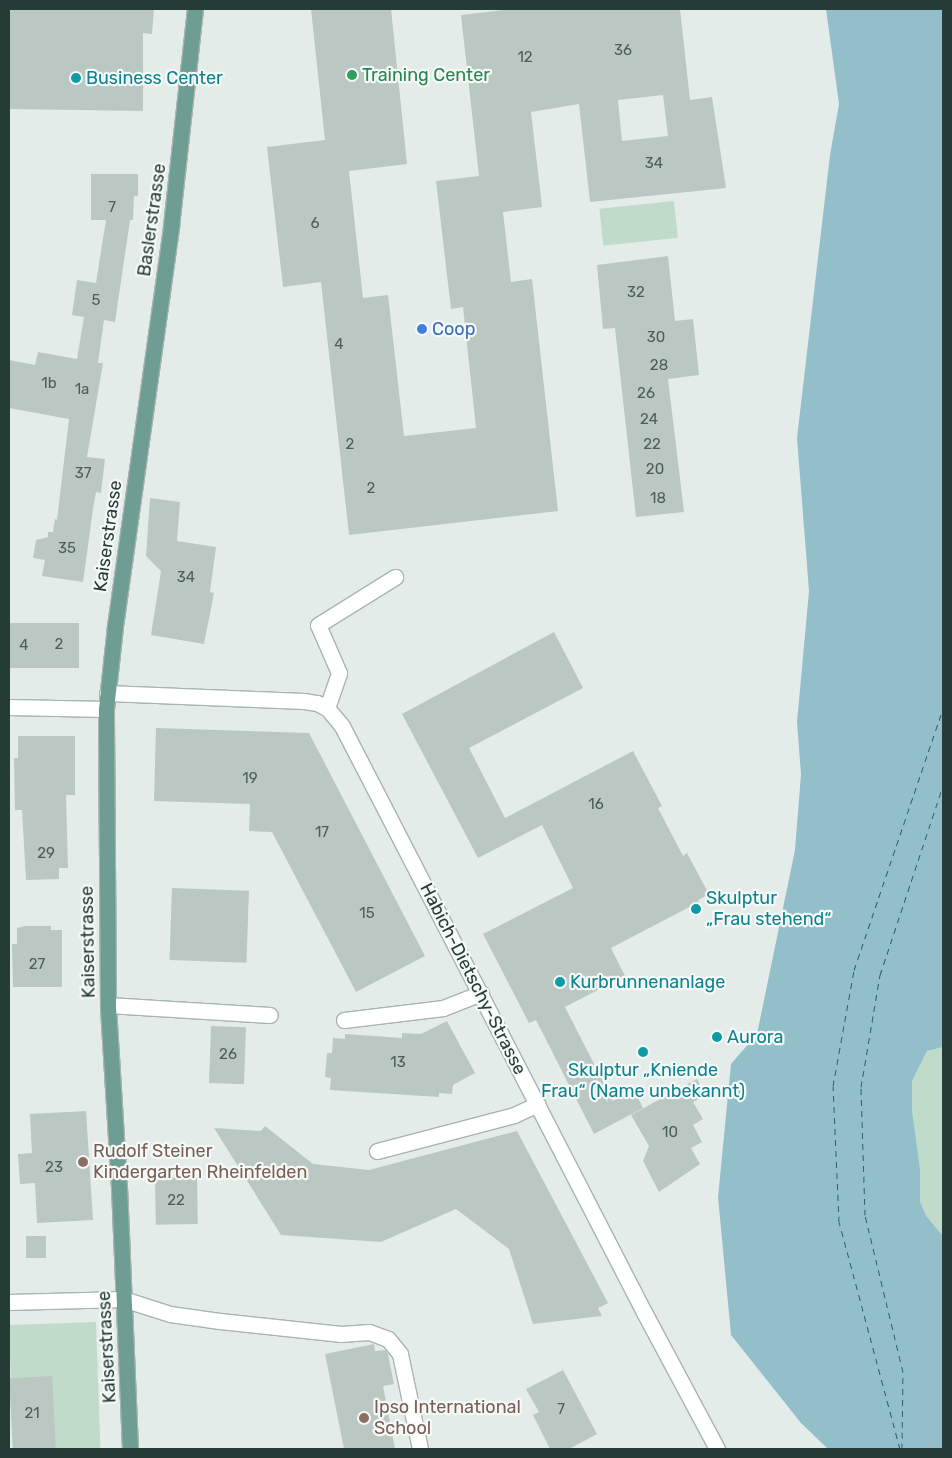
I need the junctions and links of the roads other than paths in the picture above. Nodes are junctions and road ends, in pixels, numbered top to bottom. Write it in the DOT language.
graph roads {
  1 [pos="195,9"];
  2 [pos="141,436"];
  3 [pos="395,577"];
  4 [pos="107,693"];
  5 [pos="9,707"];
  6 [pos="327,708"];
  7 [pos="106,709"];
  8 [pos="481,993"];
  9 [pos="108,1005"];
  10 [pos="270,1015"];
  11 [pos="344,1020"];
  12 [pos="538,1104"];
  13 [pos="378,1151"];
  14 [pos="123,1299"];
  15 [pos="9,1302"];
  16 [pos="130,1449"];
  17 [pos="420,1449"];
  18 [pos="717,1449"];
  1 -- 2 [label="main road, Baslerstrasse"];
  2 -- 4 [label="main road, Kaiserstrasse"];
  3 -- 6 [label="street"];
  4 -- 6 [label="street"];
  4 -- 7 [label="main road, Kaiserstrasse"];
  5 -- 7 [label="street"];
  6 -- 8 [label="street, Habich-Dietschy-Strasse"];
  7 -- 9 [label="main road, Kaiserstrasse"];
  8 -- 11 [label="street"];
  8 -- 12 [label="street, Habich-Dietschy-Strasse"];
  9 -- 10 [label="street"];
  9 -- 14 [label="main road, Kaiserstrasse"];
  12 -- 13 [label="street"];
  12 -- 18 [label="street, Habich-Dietschy-Strasse"];
  14 -- 15 [label="street"];
  14 -- 16 [label="main road, Kaiserstrasse"];
  14 -- 17 [label="street"];
}
